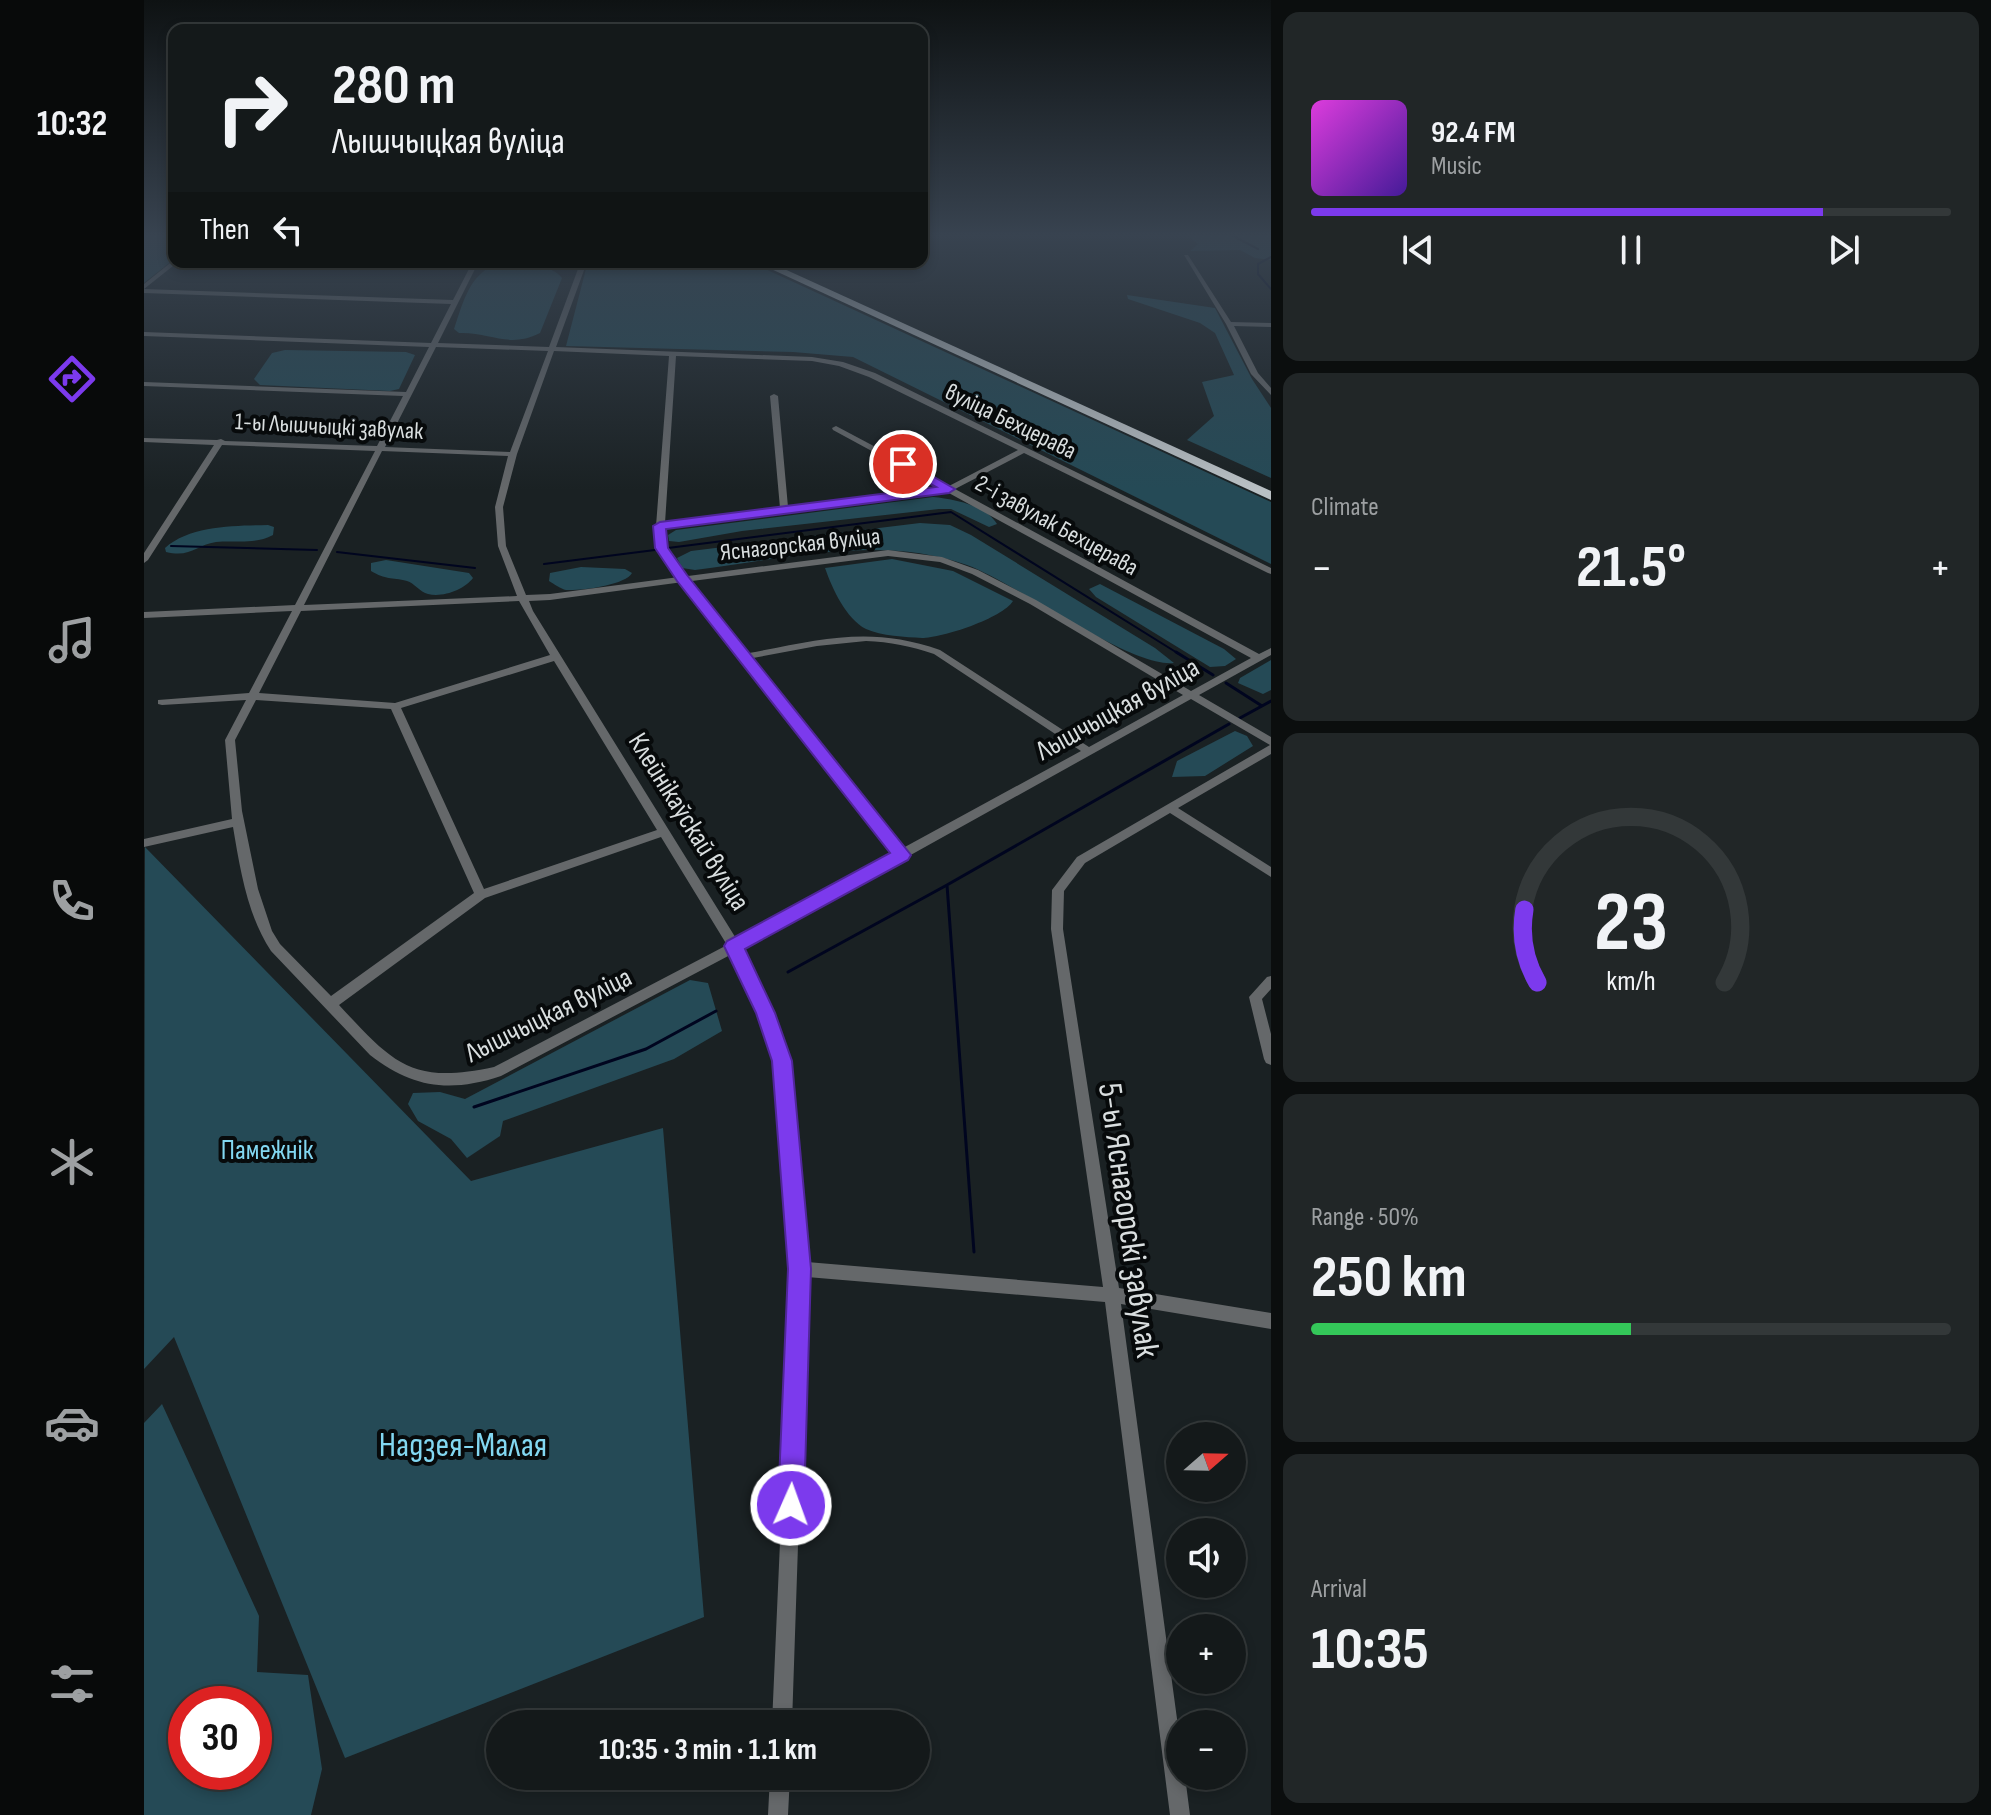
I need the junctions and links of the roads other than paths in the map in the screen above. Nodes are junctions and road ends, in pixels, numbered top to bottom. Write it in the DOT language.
graph roads {
  1 [pos="446,321"];
  2 [pos="562,321"];
  3 [pos="889,321"];
  4 [pos="902,321"];
  5 [pos="1227,321"];
  6 [pos="1229,324"];
  7 [pos="1271,325"];
  8 [pos="144,334"];
  9 [pos="433,344"];
  10 [pos="552,350"];
  11 [pos="673,353"];
  12 [pos="144,384"];
  13 [pos="1271,393"];
  14 [pos="407,394"];
  15 [pos="774,396"];
  16 [pos="836,428"];
  17 [pos="144,440"];
  18 [pos="221,441"];
  19 [pos="379,449"];
  20 [pos="1024,450"];
  21 [pos="513,454"];
  22 [pos="1271,488"];
  23 [pos="949,489"];
  24 [pos="1271,496"];
  25 [pos="784,510"];
  26 [pos="660,526"];
  27 [pos="144,560"];
  28 [pos="1271,571"];
  29 [pos="682,578"];
  30 [pos="523,599"];
  31 [pos="297,607"];
  32 [pos="144,615"];
  33 [pos="1265,654"];
  34 [pos="555,657"];
  35 [pos="744,657"];
  36 [pos="1191,695"];
  37 [pos="253,696"];
  38 [pos="162,702"];
  39 [pos="395,706"];
  40 [pos="1271,742"];
  41 [pos="1271,749"];
  42 [pos="1088,751"];
  43 [pos="1171,809"];
  44 [pos="240,821"];
  45 [pos="665,831"];
  46 [pos="144,843"];
  47 [pos="902,855"];
  48 [pos="1271,873"];
  49 [pos="481,895"];
  50 [pos="734,946"];
  51 [pos="1271,981"];
  52 [pos="330,1004"];
  53 [pos="1271,1059"];
  54 [pos="800,1269"];
  55 [pos="1112,1295"];
  56 [pos="1271,1321"];
  57 [pos="783,1710"];
  58 [pos="779,1790"];
  59 [pos="778,1815"];
  60 [pos="1180,1815"];
  1 -- 9 [label="street, Лышчыцкая вуліца"];
  2 -- 10 [label="street, Клейнікаўскай вуліца"];
  3 -- 24 [label="highway"];
  4 -- 22 [label="highway"];
  5 -- 6 [label="street"];
  6 -- 7 [label="street"];
  6 -- 13 [label="street"];
  8 -- 9 [label="street, вуліца Бехцерава"];
  9 -- 10 [label="street, вуліца Бехцерава"];
  9 -- 14 [label="street, Лышчыцкая вуліца"];
  10 -- 11 [label="street, вуліца Бехцерава"];
  10 -- 21 [label="street, Клейнікаўскай вуліца"];
  11 -- 20 [label="street, вуліца Бехцерава"];
  11 -- 26 [label="street"];
  12 -- 14 [label="street"];
  14 -- 19 [label="street, Лышчыцкая вуліца"];
  15 -- 25 [label="street"];
  16 -- 23 [label="street, 2-і завулак Бехцерава"];
  17 -- 18 [label="street, 1-ы Лышчыцкі завулак"];
  18 -- 19 [label="street, 1-ы Лышчыцкі завулак"];
  18 -- 27 [label="street"];
  19 -- 21 [label="street, 1-ы Лышчыцкі завулак"];
  19 -- 31 [label="street, Лышчыцкая вуліца"];
  20 -- 23 [label="street"];
  20 -- 28 [label="street, вуліца Бехцерава"];
  21 -- 30 [label="street, Клейнікаўскай вуліца"];
  23 -- 25 [label="street"];
  23 -- 33 [label="street, 2-і завулак Бехцерава"];
  25 -- 26 [label="street"];
  26 -- 29 [label="street"];
  29 -- 30 [label="street, Яснагорская вуліца"];
  29 -- 35 [label="street"];
  29 -- 36 [label="street, Яснагорская вуліца"];
  30 -- 31 [label="street, Яснагорская вуліца"];
  30 -- 34 [label="street, Клейнікаўскай вуліца"];
  31 -- 32 [label="street, Яснагорская вуліца"];
  31 -- 37 [label="street, Лышчыцкая вуліца"];
  33 -- 36 [label="street, Лышчыцкая вуліца"];
  34 -- 39 [label="street"];
  34 -- 45 [label="street, Клейнікаўскай вуліца"];
  35 -- 42 [label="street"];
  35 -- 47 [label="street"];
  36 -- 40 [label="street, Яснагорская вуліца"];
  36 -- 42 [label="street, Лышчыцкая вуліца"];
  37 -- 38 [label="street"];
  37 -- 39 [label="street"];
  37 -- 44 [label="street, Лышчыцкая вуліца"];
  39 -- 49 [label="street"];
  41 -- 43 [label="street, 5-ы Яснагорскі завулак"];
  42 -- 47 [label="street, Лышчыцкая вуліца"];
  43 -- 48 [label="street"];
  43 -- 55 [label="street, 5-ы Яснагорскі завулак"];
  44 -- 46 [label="street"];
  44 -- 52 [label="street, Лышчыцкая вуліца"];
  45 -- 49 [label="street"];
  45 -- 50 [label="street, Клейнікаўскай вуліца"];
  47 -- 50 [label="street, Лышчыцкая вуліца"];
  49 -- 52 [label="street"];
  50 -- 52 [label="street, Лышчыцкая вуліца"];
  50 -- 54 [label="street, Клейнікаўскай вуліца"];
  51 -- 53 [label="street"];
  54 -- 55 [label="street"];
  54 -- 57 [label="street, Клейнікаўскай вуліца"];
  55 -- 56 [label="street"];
  55 -- 60 [label="street, 5-ы Яснагорскі завулак"];
  58 -- 59 [label="street"];
}
